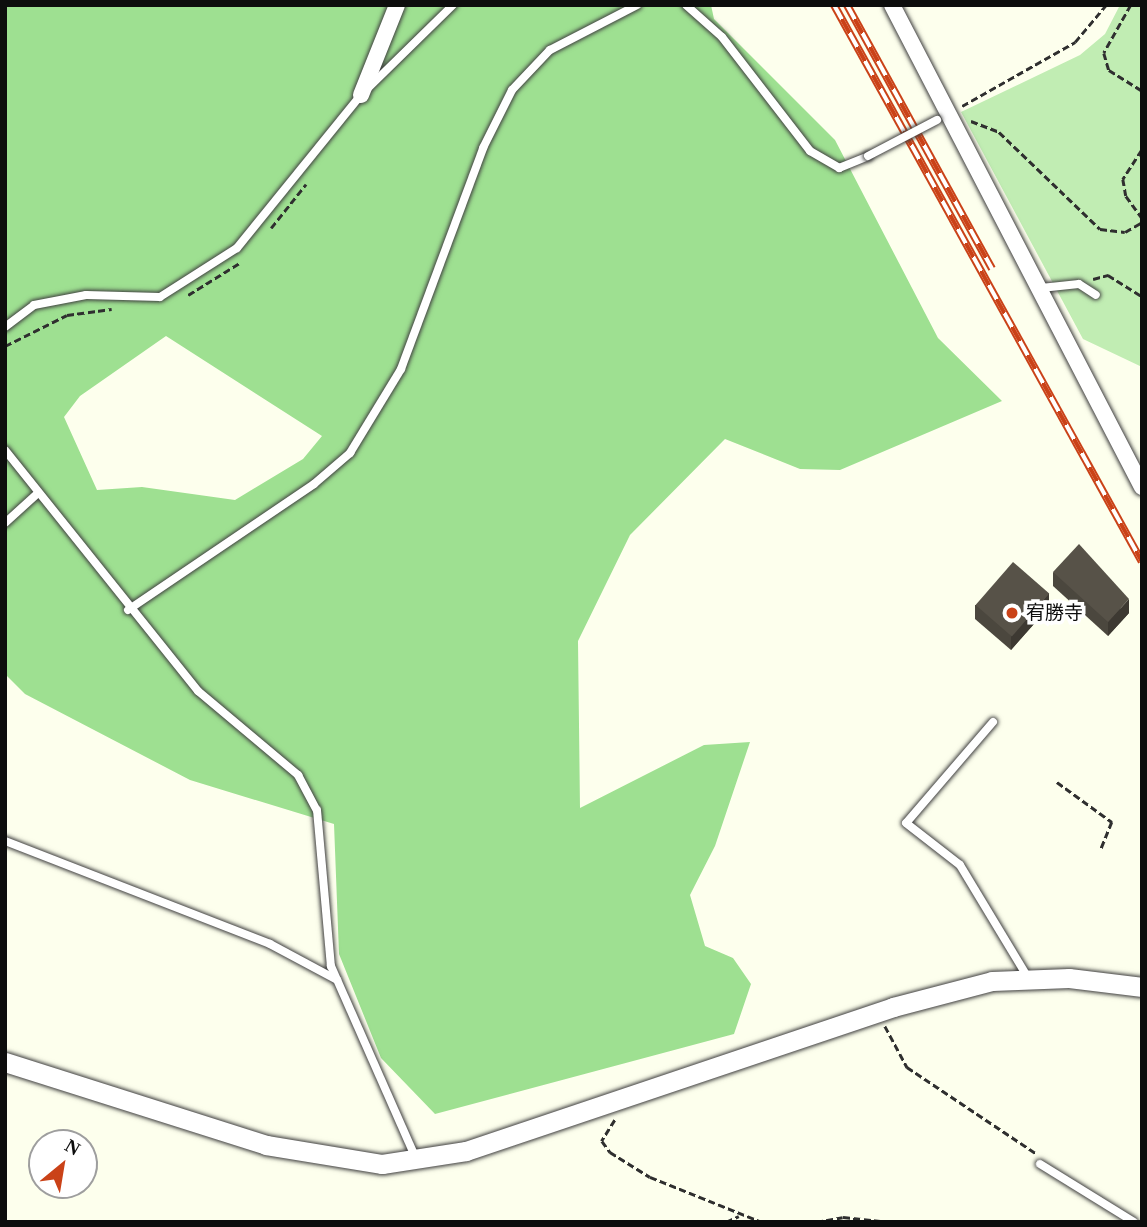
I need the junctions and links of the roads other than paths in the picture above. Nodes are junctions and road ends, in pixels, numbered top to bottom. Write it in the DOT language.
graph roads {
  1 [pos="397,5"];
  2 [pos="453,5"];
  3 [pos="637,5"];
  4 [pos="686,5"];
  5 [pos="892,5"];
  6 [pos="361,95"];
  7 [pos="947,118"];
  8 [pos="1041,288"];
  9 [pos="1096,295"];
  10 [pos="5,327"];
  11 [pos="5,450"];
  12 [pos="1142,487"];
  13 [pos="38,493"];
  14 [pos="5,523"];
  15 [pos="128,610"];
  16 [pos="993,722"];
  17 [pos="5,841"];
  18 [pos="1027,976"];
  19 [pos="337,980"];
  20 [pos="1142,987"];
  21 [pos="5,1062"];
  22 [pos="416,1160"];
  23 [pos="1040,1164"];
  24 [pos="1134,1222"];
  1 -- 6 [label="street"];
  2 -- 6 [label="lane"];
  3 -- 15 [label="lane"];
  4 -- 7 [label="lane, bridge"];
  5 -- 7 [label="street"];
  6 -- 10 [label="lane"];
  7 -- 8 [label="street"];
  8 -- 9 [label="lane"];
  8 -- 12 [label="street"];
  11 -- 13 [label="lane"];
  13 -- 14 [label="lane"];
  13 -- 15 [label="lane"];
  15 -- 19 [label="lane"];
  16 -- 18 [label="lane"];
  17 -- 19 [label="lane"];
  18 -- 20 [label="street"];
  18 -- 22 [label="street"];
  19 -- 22 [label="lane"];
  21 -- 22 [label="street"];
  23 -- 24 [label="lane"];
}
